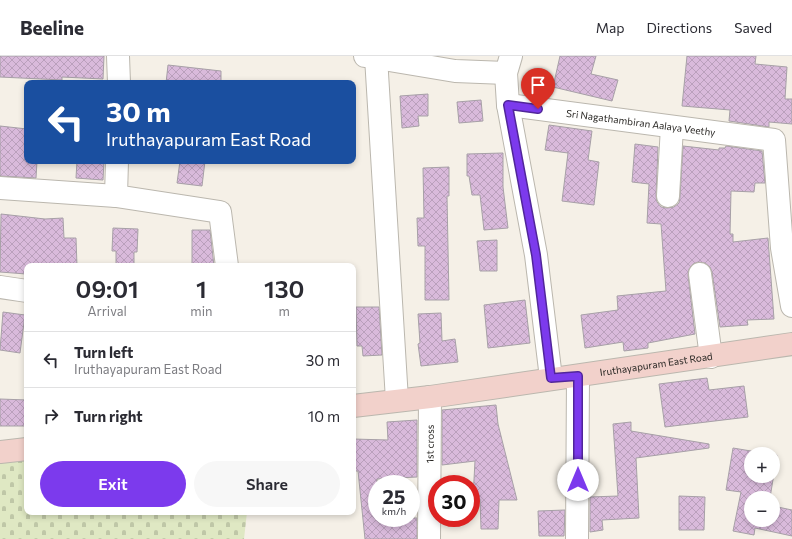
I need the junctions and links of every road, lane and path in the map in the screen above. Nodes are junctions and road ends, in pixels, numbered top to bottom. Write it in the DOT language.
graph roads {
  1 [pos="118,56"];
  2 [pos="371,57"];
  3 [pos="430,61"];
  4 [pos="509,64"];
  5 [pos="119,80"];
  6 [pos="508,105"];
  7 [pos="672,127"];
  8 [pos="783,141"];
  9 [pos="117,164"];
  10 [pos="0,188"];
  11 [pos="116,196"];
  12 [pos="668,196"];
  13 [pos="227,263"];
  14 [pos="700,274"];
  15 [pos="0,287"];
  16 [pos="24,291"];
  17 [pos="792,306"];
  18 [pos="792,344"];
  19 [pos="711,357"];
  20 [pos="578,376"];
  21 [pos="551,378"];
  22 [pos="430,397"];
  23 [pos="397,400"];
  24 [pos="356,406"];
  25 [pos="24,449"];
  26 [pos="0,452"];
  27 [pos="428,539"];
  28 [pos="578,539"];
  1 -- 5 [label="street"];
  2 -- 3 [label="street"];
  2 -- 23 [label="street"];
  3 -- 4 [label="street"];
  4 -- 6 [label="street"];
  6 -- 7 [label="street, Sri Nagathambiran Aalaya Veethy"];
  6 -- 21 [label="street"];
  7 -- 8 [label="street, Sri Nagathambiran Aalaya Veethy"];
  7 -- 12 [label="street"];
  8 -- 17 [label="street, Sri Nagathambiran Aalaya Veethy"];
  9 -- 11 [label="street"];
  10 -- 11 [label="street"];
  11 -- 13 [label="street"];
  14 -- 19 [label="street"];
  15 -- 16 [label="street"];
  18 -- 19 [label="main road, Iruthayapuram East Road"];
  19 -- 20 [label="main road, Iruthayapuram East Road"];
  20 -- 21 [label="main road, Iruthayapuram East Road"];
  20 -- 28 [label="street"];
  21 -- 22 [label="main road, Iruthayapuram East Road"];
  22 -- 23 [label="main road, Iruthayapuram East Road"];
  22 -- 27 [label="street, 1st cross"];
  23 -- 24 [label="main road, Iruthayapuram East Road"];
  25 -- 26 [label="main road"];
}
